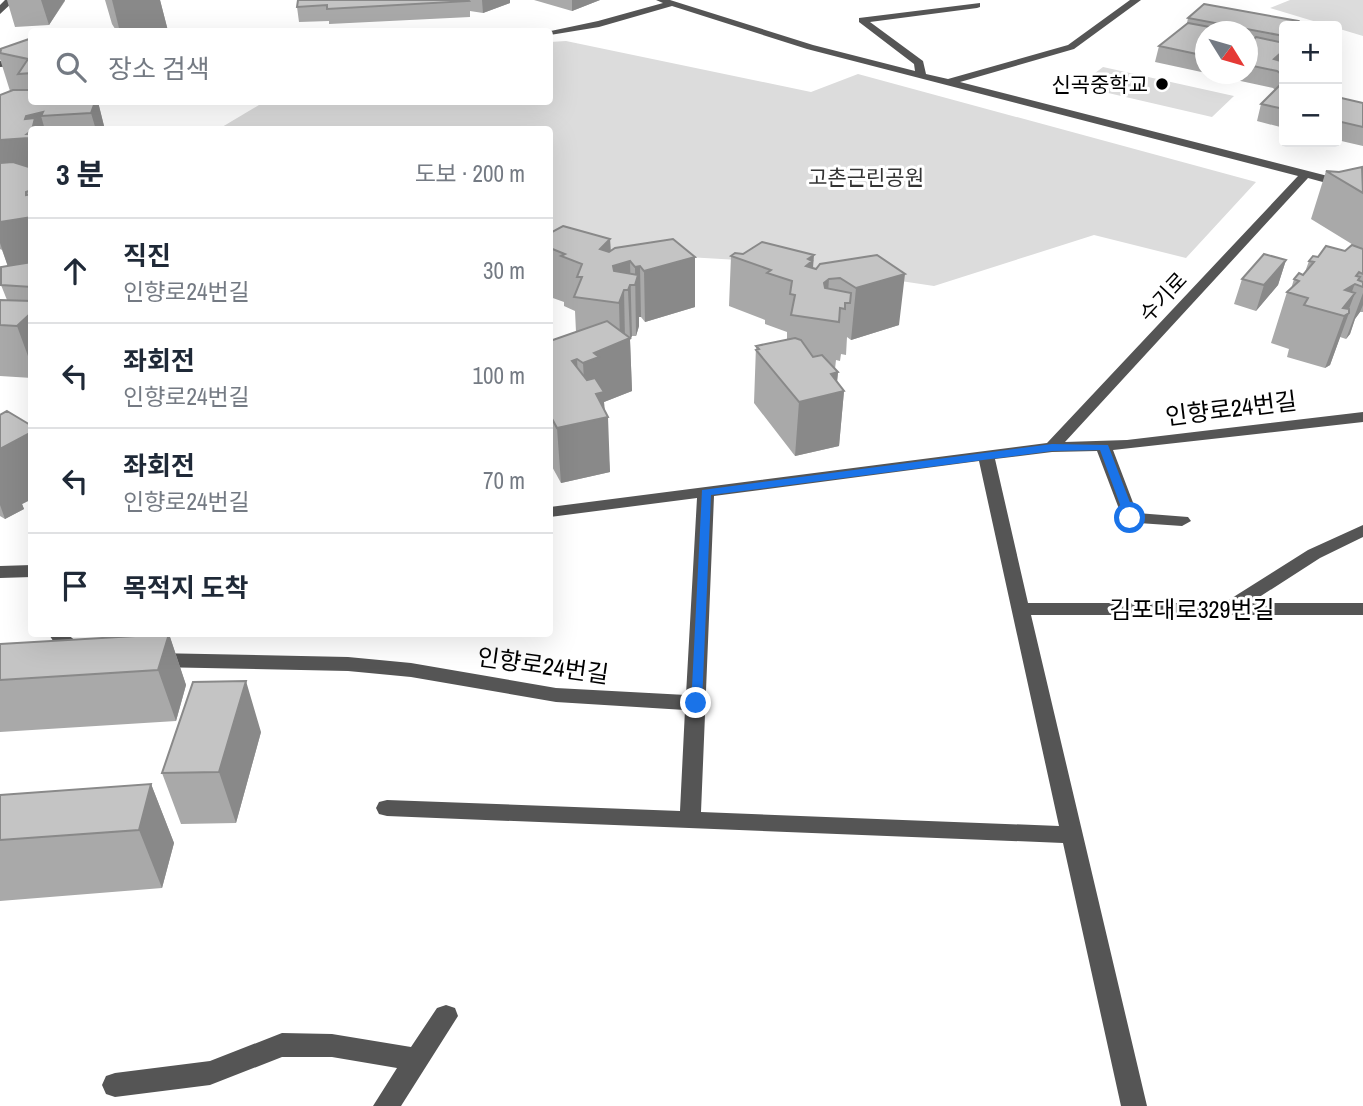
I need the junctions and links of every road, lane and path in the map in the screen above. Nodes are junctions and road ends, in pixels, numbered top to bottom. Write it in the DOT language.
graph roads {
  1 [pos="10,0"];
  2 [pos="1136,0"];
  3 [pos="666,2"];
  4 [pos="977,5"];
  5 [pos="0,11"];
  6 [pos="553,32"];
  7 [pos="28,62"];
  8 [pos="0,64"];
  9 [pos="921,76"];
  10 [pos="948,83"];
  11 [pos="1305,175"];
  12 [pos="1363,189"];
  13 [pos="1363,417"];
  14 [pos="1052,447"];
  15 [pos="1104,447"];
  16 [pos="986,457"];
  17 [pos="706,492"];
  18 [pos="553,512"];
  19 [pos="1182,521"];
  20 [pos="1363,530"];
  21 [pos="28,571"];
  22 [pos="0,572"];
  23 [pos="1229,608"];
  24 [pos="1021,609"];
  25 [pos="1363,609"];
  26 [pos="60,637"];
  27 [pos="103,657"];
  28 [pos="141,660"];
  29 [pos="696,703"];
  30 [pos="387,808"];
  31 [pos="690,820"];
  32 [pos="1073,835"];
  33 [pos="446,1016"];
  34 [pos="416,1060"];
  35 [pos="115,1085"];
  36 [pos="386,1106"];
  37 [pos="1134,1106"];
  1 -- 5 [label="street"];
  2 -- 10 [label="street"];
  3 -- 6 [label="street"];
  3 -- 9 [label="street"];
  4 -- 9 [label="street"];
  7 -- 8 [label="street"];
  9 -- 10 [label="street"];
  10 -- 11 [label="street"];
  11 -- 12 [label="street"];
  11 -- 14 [label="street, 수기로"];
  13 -- 15 [label="street, 인향로24번길"];
  14 -- 15 [label="street, 인향로24번길"];
  14 -- 16 [label="street, 인향로24번길"];
  15 -- 19 [label="street"];
  16 -- 17 [label="street, 인향로24번길"];
  16 -- 24 [label="street"];
  17 -- 18 [label="street, 인향로24번길"];
  17 -- 29 [label="street"];
  20 -- 23 [label="street"];
  21 -- 22 [label="street"];
  23 -- 24 [label="street, 김포대로329번길"];
  23 -- 25 [label="street, 김포대로329번길"];
  24 -- 32 [label="street"];
  26 -- 27 [label="street"];
  28 -- 29 [label="street, 인향로24번길"];
  29 -- 31 [label="street"];
  30 -- 31 [label="street"];
  31 -- 32 [label="street"];
  32 -- 37 [label="street"];
  33 -- 34 [label="street"];
  34 -- 35 [label="street"];
  34 -- 36 [label="street"];
}
